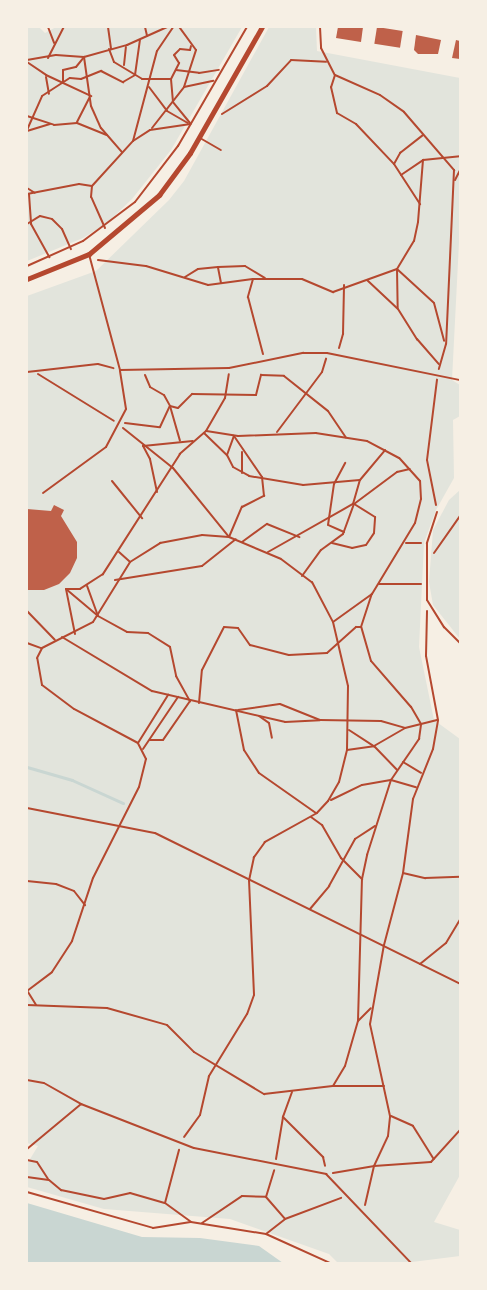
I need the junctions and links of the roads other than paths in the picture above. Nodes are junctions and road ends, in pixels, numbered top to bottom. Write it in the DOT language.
graph roads {
  1 [pos="262,27"];
  2 [pos="199,137"];
  3 [pos="221,150"];
  4 [pos="89,254"];
  5 [pos="27,279"];
  6 [pos="120,370"];
  7 [pos="460,380"];
  8 [pos="43,493"];
  9 [pos="437,512"];
  10 [pos="460,643"];
  11 [pos="27,1080"];
  12 [pos="81,1104"];
  13 [pos="27,1149"];
  14 [pos="411,1263"];
  1 -- 2 [label="street"];
  2 -- 3 [label="lane"];
  2 -- 4 [label="street"];
  4 -- 5 [label="street"];
  4 -- 6 [label="lane"];
  6 -- 7 [label="lane"];
  6 -- 8 [label="lane"];
  9 -- 10 [label="lane"];
  11 -- 12 [label="lane"];
  12 -- 13 [label="lane"];
  12 -- 14 [label="lane"];
}
